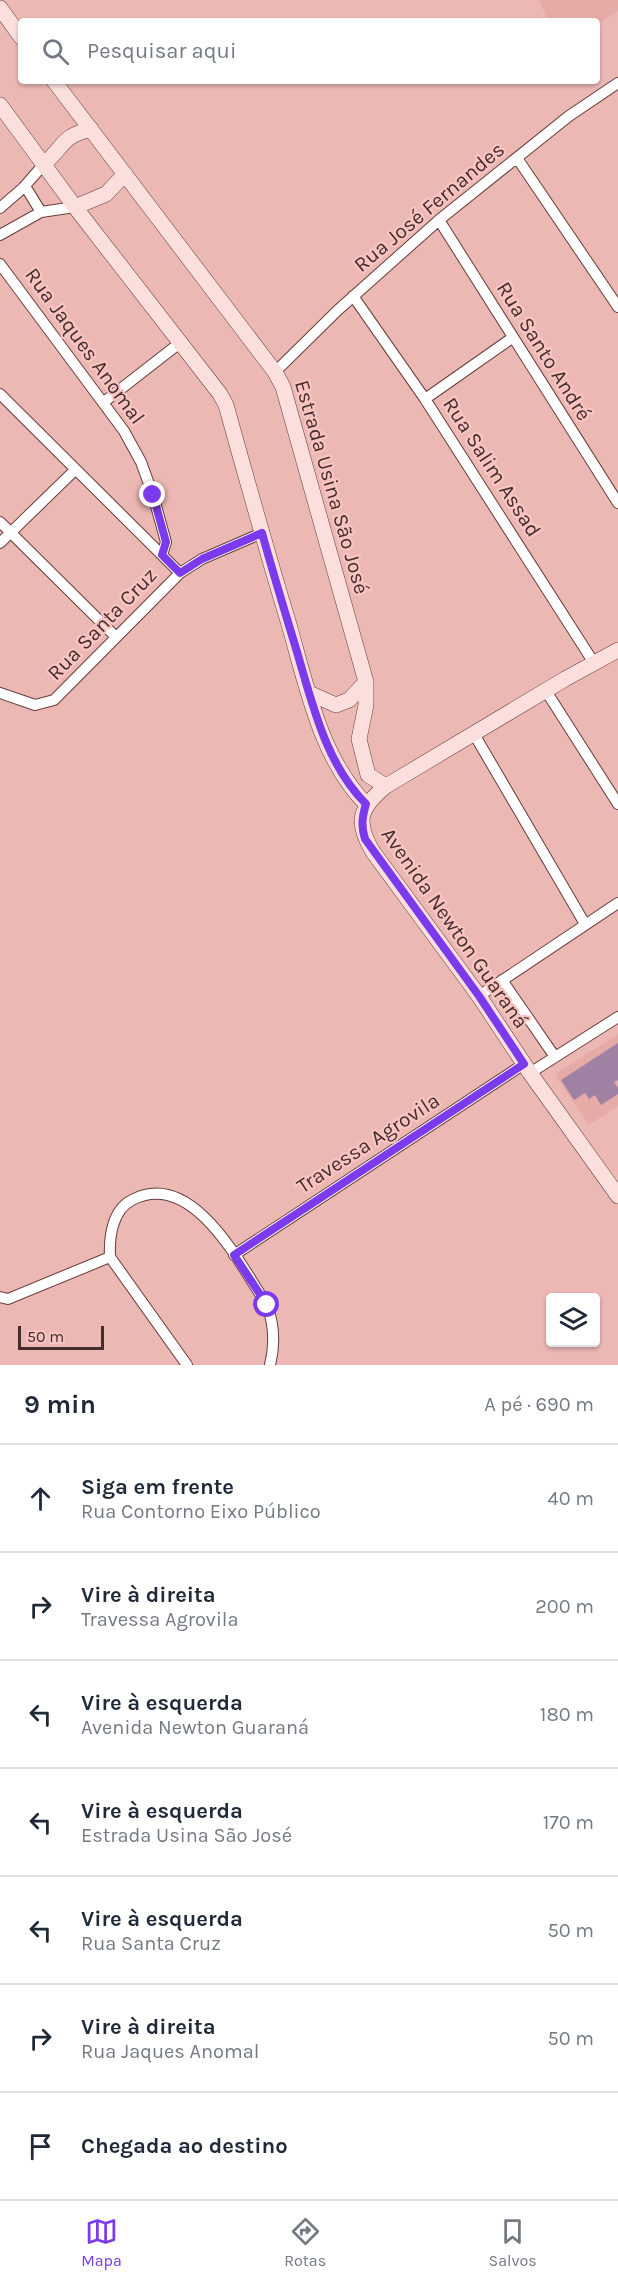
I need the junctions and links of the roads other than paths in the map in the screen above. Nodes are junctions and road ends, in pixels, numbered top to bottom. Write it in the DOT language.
graph roads {
  1 [pos="0,8"];
  2 [pos="18,33"];
  3 [pos="56,84"];
  4 [pos="618,84"];
  5 [pos="0,105"];
  6 [pos="91,129"];
  7 [pos="517,158"];
  8 [pos="44,164"];
  9 [pos="125,174"];
  10 [pos="25,186"];
  11 [pos="75,207"];
  12 [pos="0,208"];
  13 [pos="41,212"];
  14 [pos="439,220"];
  15 [pos="0,235"];
  16 [pos="0,264"];
  17 [pos="353,296"];
  18 [pos="618,307"];
  19 [pos="512,338"];
  20 [pos="181,342"];
  21 [pos="275,372"];
  22 [pos="0,394"];
  23 [pos="424,399"];
  24 [pos="104,402"];
  25 [pos="75,470"];
  26 [pos="618,502"];
  27 [pos="0,522"];
  28 [pos="10,533"];
  29 [pos="262,533"];
  30 [pos="0,543"];
  31 [pos="162,555"];
  32 [pos="180,573"];
  33 [pos="116,637"];
  34 [pos="618,650"];
  35 [pos="594,663"];
  36 [pos="366,682"];
  37 [pos="546,691"];
  38 [pos="0,693"];
  39 [pos="309,693"];
  40 [pos="474,734"];
  41 [pos="386,786"];
  42 [pos="366,804"];
  43 [pos="618,804"];
  44 [pos="618,903"];
  45 [pos="585,924"];
  46 [pos="502,980"];
  47 [pos="479,996"];
  48 [pos="618,1017"];
  49 [pos="555,1057"];
  50 [pos="527,1068"];
  51 [pos="618,1196"];
  52 [pos="234,1255"];
  53 [pos="111,1257"];
  54 [pos="0,1297"];
  55 [pos="187,1365"];
  56 [pos="270,1365"];
  1 -- 2 [label="main road"];
  3 -- 6 [label="main road, Estrada Usina São José"];
  4 -- 7 [label="street, Rua José Fernandes"];
  5 -- 8 [label="main road"];
  6 -- 8 [label="main road"];
  6 -- 9 [label="main road, Estrada Usina São José"];
  7 -- 14 [label="street, Rua José Fernandes"];
  7 -- 18 [label="street"];
  8 -- 10 [label="street"];
  8 -- 11 [label="main road"];
  9 -- 11 [label="main road"];
  9 -- 21 [label="main road, Estrada Usina São José"];
  10 -- 12 [label="street"];
  10 -- 13 [label="street"];
  11 -- 13 [label="street"];
  11 -- 20 [label="main road"];
  13 -- 15 [label="street"];
  14 -- 17 [label="street, Rua José Fernandes"];
  14 -- 19 [label="street, Rua Santo André"];
  16 -- 24 [label="street, Rua Jaques Anomal"];
  17 -- 21 [label="street, Rua José Fernandes"];
  17 -- 23 [label="street, Rua Salim Assad"];
  19 -- 23 [label="street"];
  19 -- 26 [label="street, Rua Santo André"];
  20 -- 24 [label="street"];
  20 -- 29 [label="main road"];
  21 -- 36 [label="main road, Estrada Usina São José"];
  22 -- 25 [label="street"];
  23 -- 35 [label="street, Rua Salim Assad"];
  24 -- 31 [label="street, Rua Jaques Anomal"];
  25 -- 28 [label="street"];
  25 -- 31 [label="street"];
  27 -- 28 [label="street"];
  28 -- 30 [label="street"];
  28 -- 33 [label="street"];
  29 -- 32 [label="street, Rua Santa Cruz"];
  29 -- 39 [label="main road"];
  31 -- 32 [label="street"];
  32 -- 33 [label="street, Rua Santa Cruz"];
  33 -- 38 [label="street, Rua Santa Cruz"];
  34 -- 35 [label="main road"];
  35 -- 37 [label="main road"];
  36 -- 39 [label="main road"];
  36 -- 41 [label="main road, Estrada Usina São José"];
  37 -- 40 [label="main road"];
  37 -- 43 [label="street"];
  39 -- 42 [label="main road"];
  40 -- 41 [label="main road"];
  40 -- 45 [label="street"];
  41 -- 42 [label="main road"];
  42 -- 47 [label="main road, Avenida Newton Guaraná"];
  44 -- 45 [label="street"];
  45 -- 46 [label="street"];
  46 -- 47 [label="street"];
  46 -- 49 [label="street"];
  47 -- 50 [label="main road, Avenida Newton Guaraná"];
  48 -- 49 [label="street, Travessa Agrovila"];
  49 -- 50 [label="street, Travessa Agrovila"];
  50 -- 51 [label="main road, Avenida Newton Guaraná"];
  50 -- 52 [label="street, Travessa Agrovila"];
  52 -- 53 [label="street"];
  52 -- 56 [label="street"];
  53 -- 54 [label="street"];
  53 -- 55 [label="street"];
}
